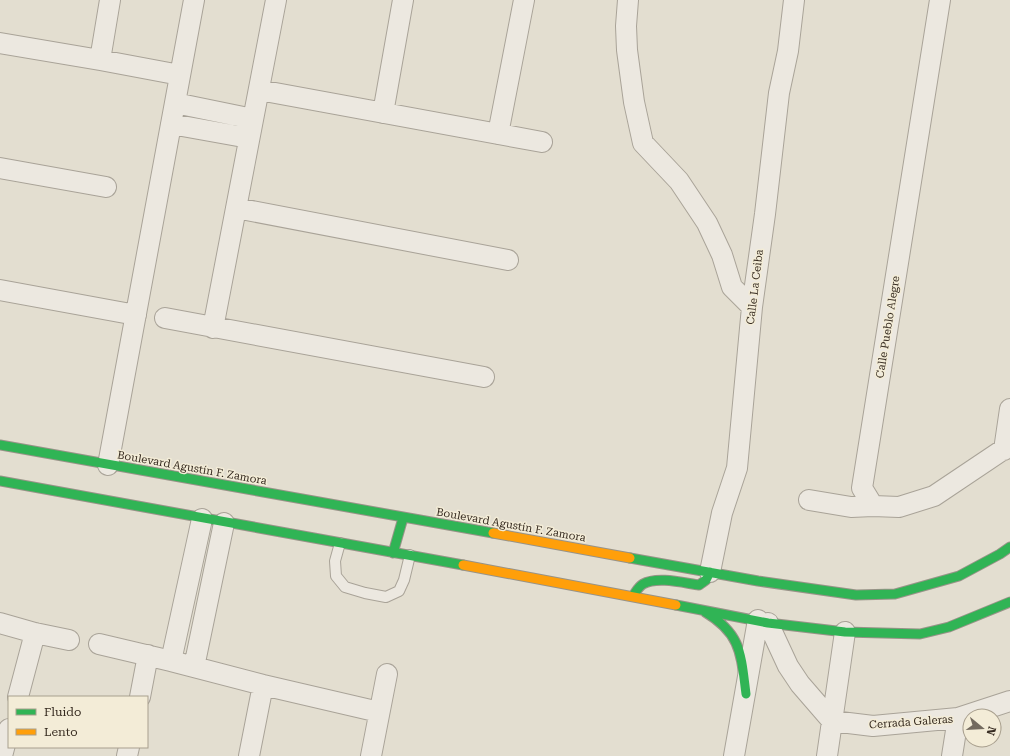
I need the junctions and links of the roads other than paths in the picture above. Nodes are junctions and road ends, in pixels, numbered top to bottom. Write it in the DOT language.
graph roads {
  1 [pos="110,0"];
  2 [pos="194,0"];
  3 [pos="276,0"];
  4 [pos="403,0"];
  5 [pos="524,0"];
  6 [pos="628,0"];
  7 [pos="794,0"];
  8 [pos="940,0"];
  9 [pos="0,43"];
  10 [pos="100,60"];
  11 [pos="180,75"];
  12 [pos="259,90"];
  13 [pos="175,103"];
  14 [pos="383,113"];
  15 [pos="253,119"];
  16 [pos="171,124"];
  17 [pos="498,134"];
  18 [pos="250,138"];
  19 [pos="542,142"];
  20 [pos="0,168"];
  21 [pos="106,187"];
  22 [pos="236,208"];
  23 [pos="508,260"];
  24 [pos="0,290"];
  25 [pos="752,307"];
  26 [pos="136,315"];
  27 [pos="166,318"];
  28 [pos="213,328"];
  29 [pos="484,377"];
  30 [pos="1010,409"];
  31 [pos="0,445"];
  32 [pos="1007,447"];
  33 [pos="108,465"];
  34 [pos="0,481"];
  35 [pos="809,500"];
  36 [pos="873,506"];
  37 [pos="403,518"];
  38 [pos="202,519"];
  39 [pos="224,523"];
  40 [pos="340,543"];
  41 [pos="1010,548"];
  42 [pos="393,553"];
  43 [pos="410,555"];
  44 [pos="710,572"];
  45 [pos="633,596"];
  46 [pos="1010,602"];
  47 [pos="702,610"];
  48 [pos="763,622"];
  49 [pos="0,623"];
  50 [pos="845,632"];
  51 [pos="35,633"];
  52 [pos="69,640"];
  53 [pos="99,644"];
  54 [pos="148,655"];
  55 [pos="171,660"];
  56 [pos="194,667"];
  57 [pos="388,674"];
  58 [pos="263,685"];
  59 [pos="746,694"];
  60 [pos="18,696"];
  61 [pos="140,696"];
  62 [pos="1010,700"];
  63 [pos="379,712"];
  64 [pos="958,718"];
  65 [pos="832,721"];
  66 [pos="249,756"];
  67 [pos="370,756"];
  68 [pos="734,756"];
  69 [pos="827,756"];
  70 [pos="952,756"];
  1 -- 10 [label="street"];
  2 -- 11 [label="street"];
  3 -- 12 [label="street"];
  4 -- 14 [label="street"];
  5 -- 17 [label="street"];
  6 -- 25 [label="street"];
  7 -- 25 [label="street, Calle La Ceiba"];
  8 -- 36 [label="street, Calle Pueblo Alegre"];
  9 -- 10 [label="street"];
  10 -- 11 [label="street"];
  11 -- 13 [label="street"];
  12 -- 14 [label="street"];
  12 -- 15 [label="street"];
  13 -- 15 [label="street"];
  13 -- 16 [label="street"];
  14 -- 17 [label="street"];
  15 -- 18 [label="street"];
  16 -- 18 [label="street"];
  16 -- 26 [label="street"];
  17 -- 19 [label="street"];
  18 -- 22 [label="street"];
  20 -- 21 [label="street"];
  22 -- 23 [label="street"];
  22 -- 28 [label="street"];
  24 -- 26 [label="street"];
  25 -- 44 [label="street, Calle La Ceiba"];
  26 -- 33 [label="street"];
  27 -- 28 [label="street"];
  28 -- 29 [label="street"];
  30 -- 32 [label="street"];
  31 -- 33 [label="street, Boulevard Agustín F. Zamora"];
  32 -- 36 [label="street"];
  33 -- 37 [label="street, Boulevard Agustín F. Zamora"];
  34 -- 38 [label="street"];
  35 -- 36 [label="street"];
  37 -- 42 [label="street"];
  37 -- 44 [label="street, Boulevard Agustín F. Zamora"];
  38 -- 39 [label="street"];
  38 -- 55 [label="street"];
  39 -- 40 [label="street"];
  39 -- 56 [label="street"];
  40 -- 42 [label="street"];
  40 -- 43 [label="lane"];
  41 -- 44 [label="street, Boulevard Agustín F. Zamora"];
  42 -- 43 [label="street"];
  43 -- 45 [label="street"];
  44 -- 45 [label="street"];
  45 -- 47 [label="street"];
  46 -- 50 [label="street"];
  47 -- 48 [label="street"];
  47 -- 59 [label="street"];
  48 -- 50 [label="street"];
  48 -- 59 [label="street"];
  48 -- 65 [label="street"];
  49 -- 51 [label="street"];
  50 -- 65 [label="street"];
  51 -- 52 [label="street"];
  51 -- 60 [label="street"];
  53 -- 54 [label="street"];
  54 -- 55 [label="street"];
  54 -- 61 [label="street"];
  55 -- 56 [label="street"];
  56 -- 58 [label="street"];
  57 -- 63 [label="street"];
  58 -- 63 [label="street"];
  58 -- 66 [label="street"];
  59 -- 68 [label="street"];
  62 -- 64 [label="street, Cerrada Galeras"];
  63 -- 67 [label="street"];
  64 -- 65 [label="street, Cerrada Galeras"];
  64 -- 70 [label="street"];
  65 -- 69 [label="street"];
}
